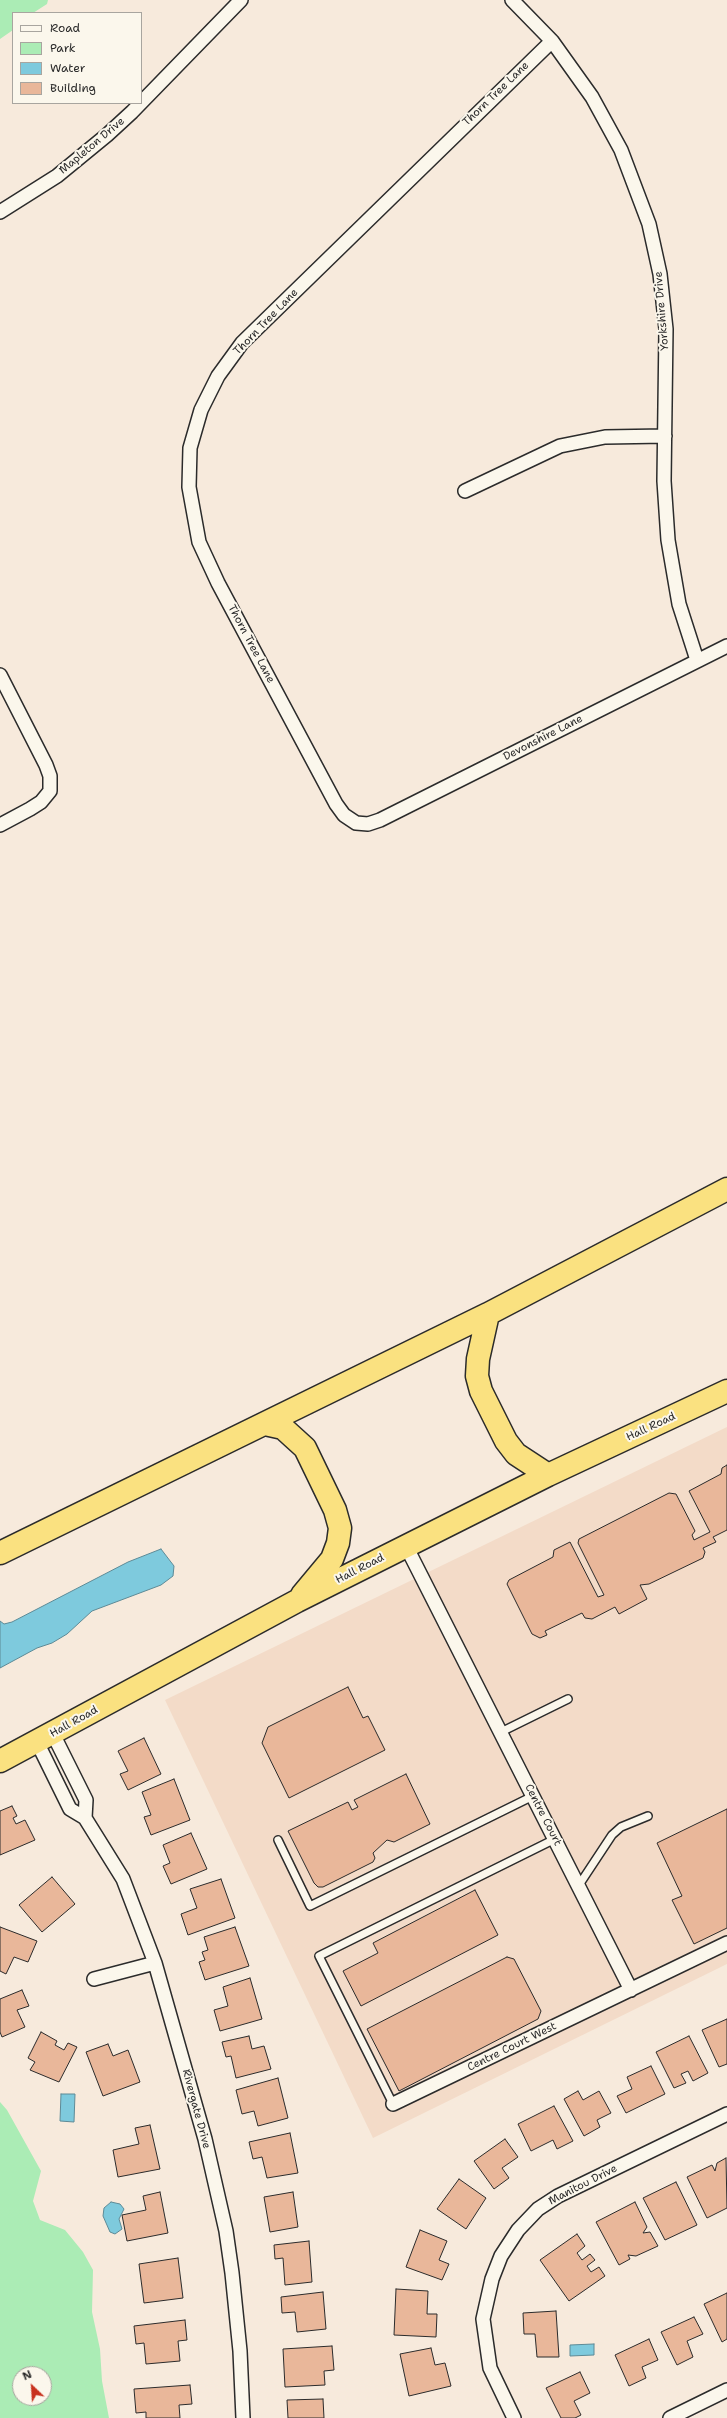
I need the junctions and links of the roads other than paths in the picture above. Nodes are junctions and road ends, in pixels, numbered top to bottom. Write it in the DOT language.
graph roads {
  1 [pos="241,0"];
  2 [pos="512,0"];
  3 [pos="552,41"];
  4 [pos="142,102"];
  5 [pos="140,104"];
  6 [pos="0,212"];
  7 [pos="665,436"];
  8 [pos="465,491"];
  9 [pos="727,646"];
  10 [pos="697,660"];
  11 [pos="0,675"];
  12 [pos="356,823"];
  13 [pos="0,825"];
  14 [pos="727,1189"];
  15 [pos="488,1314"];
  16 [pos="727,1391"];
  17 [pos="265,1424"];
  18 [pos="548,1475"];
  19 [pos="406,1546"];
  20 [pos="0,1553"];
  21 [pos="297,1601"];
  22 [pos="568,1699"];
  23 [pos="501,1732"];
  24 [pos="45,1738"];
  25 [pos="0,1761"];
  26 [pos="533,1796"];
  27 [pos="648,1816"];
  28 [pos="555,1839"];
  29 [pos="278,1840"];
  30 [pos="579,1885"];
  31 [pos="727,1943"];
  32 [pos="155,1963"];
  33 [pos="94,1979"];
  34 [pos="631,1990"];
  35 [pos="393,2104"];
  36 [pos="727,2114"];
  37 [pos="727,2390"];
  38 [pos="242,2418"];
  39 [pos="514,2418"];
  40 [pos="670,2418"];
  1 -- 4 [label="street, Mapleton Drive"];
  2 -- 3 [label="street, Yorkshire Drive"];
  3 -- 7 [label="street, Yorkshire Drive"];
  3 -- 12 [label="street, Thorn Tree Lane"];
  5 -- 6 [label="street, Mapleton Drive"];
  7 -- 8 [label="street"];
  7 -- 10 [label="street, Yorkshire Drive"];
  9 -- 10 [label="street, Devonshire Lane"];
  10 -- 12 [label="street, Devonshire Lane"];
  11 -- 13 [label="street"];
  14 -- 15 [label="highway"];
  15 -- 17 [label="highway"];
  15 -- 18 [label="highway"];
  16 -- 18 [label="highway, Hall Road"];
  17 -- 20 [label="highway"];
  17 -- 21 [label="highway"];
  18 -- 19 [label="highway, Hall Road"];
  19 -- 21 [label="highway, Hall Road"];
  19 -- 23 [label="street, Centre Court"];
  21 -- 24 [label="highway, Hall Road"];
  22 -- 23 [label="lane"];
  23 -- 26 [label="street, Centre Court"];
  24 -- 25 [label="highway, Hall Road"];
  24 -- 32 [label="street, Rivergate Drive"];
  26 -- 28 [label="street, Centre Court"];
  26 -- 29 [label="lane"];
  27 -- 30 [label="lane"];
  28 -- 30 [label="street, Centre Court"];
  28 -- 35 [label="lane"];
  30 -- 34 [label="street, Centre Court"];
  31 -- 34 [label="street"];
  32 -- 33 [label="street"];
  32 -- 38 [label="street, Rivergate Drive"];
  34 -- 35 [label="street, Centre Court West"];
  36 -- 39 [label="street, Manitou Drive"];
  37 -- 40 [label="street"];
}
